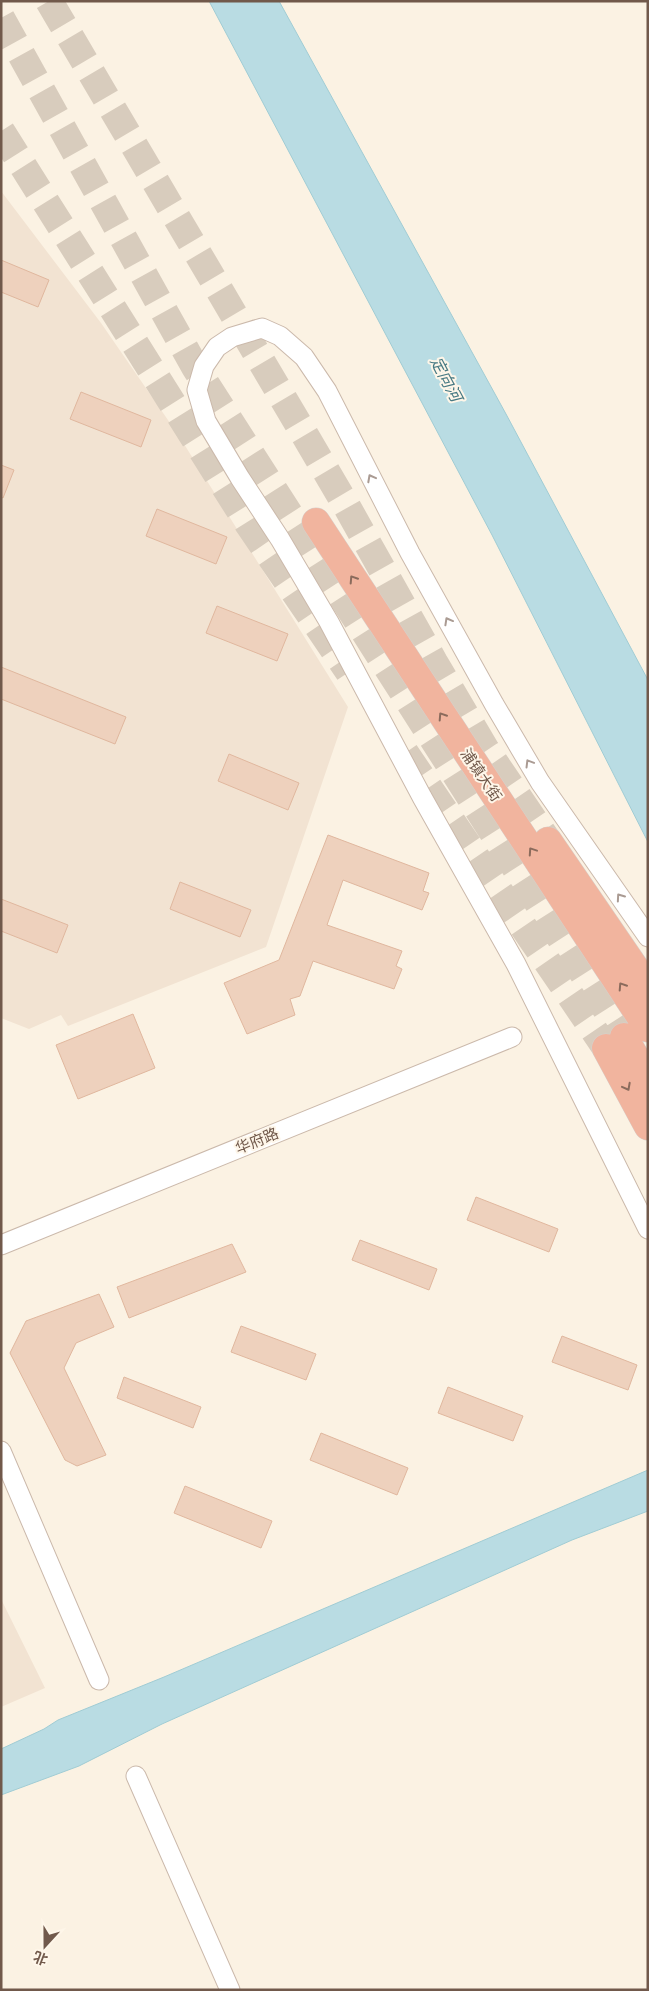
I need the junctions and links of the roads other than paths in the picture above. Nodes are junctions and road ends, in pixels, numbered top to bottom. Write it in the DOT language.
graph roads {
  1 [pos="316,522"];
  2 [pos="548,842"];
  3 [pos="648,937"];
  4 [pos="648,987"];
  5 [pos="512,1037"];
  6 [pos="626,1037"];
  7 [pos="648,1080"];
  8 [pos="648,1126"];
  9 [pos="648,1229"];
  10 [pos="1,1245"];
  11 [pos="1,1451"];
  12 [pos="99,1680"];
  13 [pos="136,1776"];
  14 [pos="230,1990"];
  6 -- 1 [label="highway, 浦镇大街, one-way"];
  2 -- 4 [label="highway"];
  3 -- 9 [label="street, one-way"];
  5 -- 10 [label="street, 华府路"];
  6 -- 7 [label="highway, 浦镇大街"];
  6 -- 8 [label="highway, 浦镇大街, one-way"];
  11 -- 12 [label="street"];
  13 -- 14 [label="street"];
}
